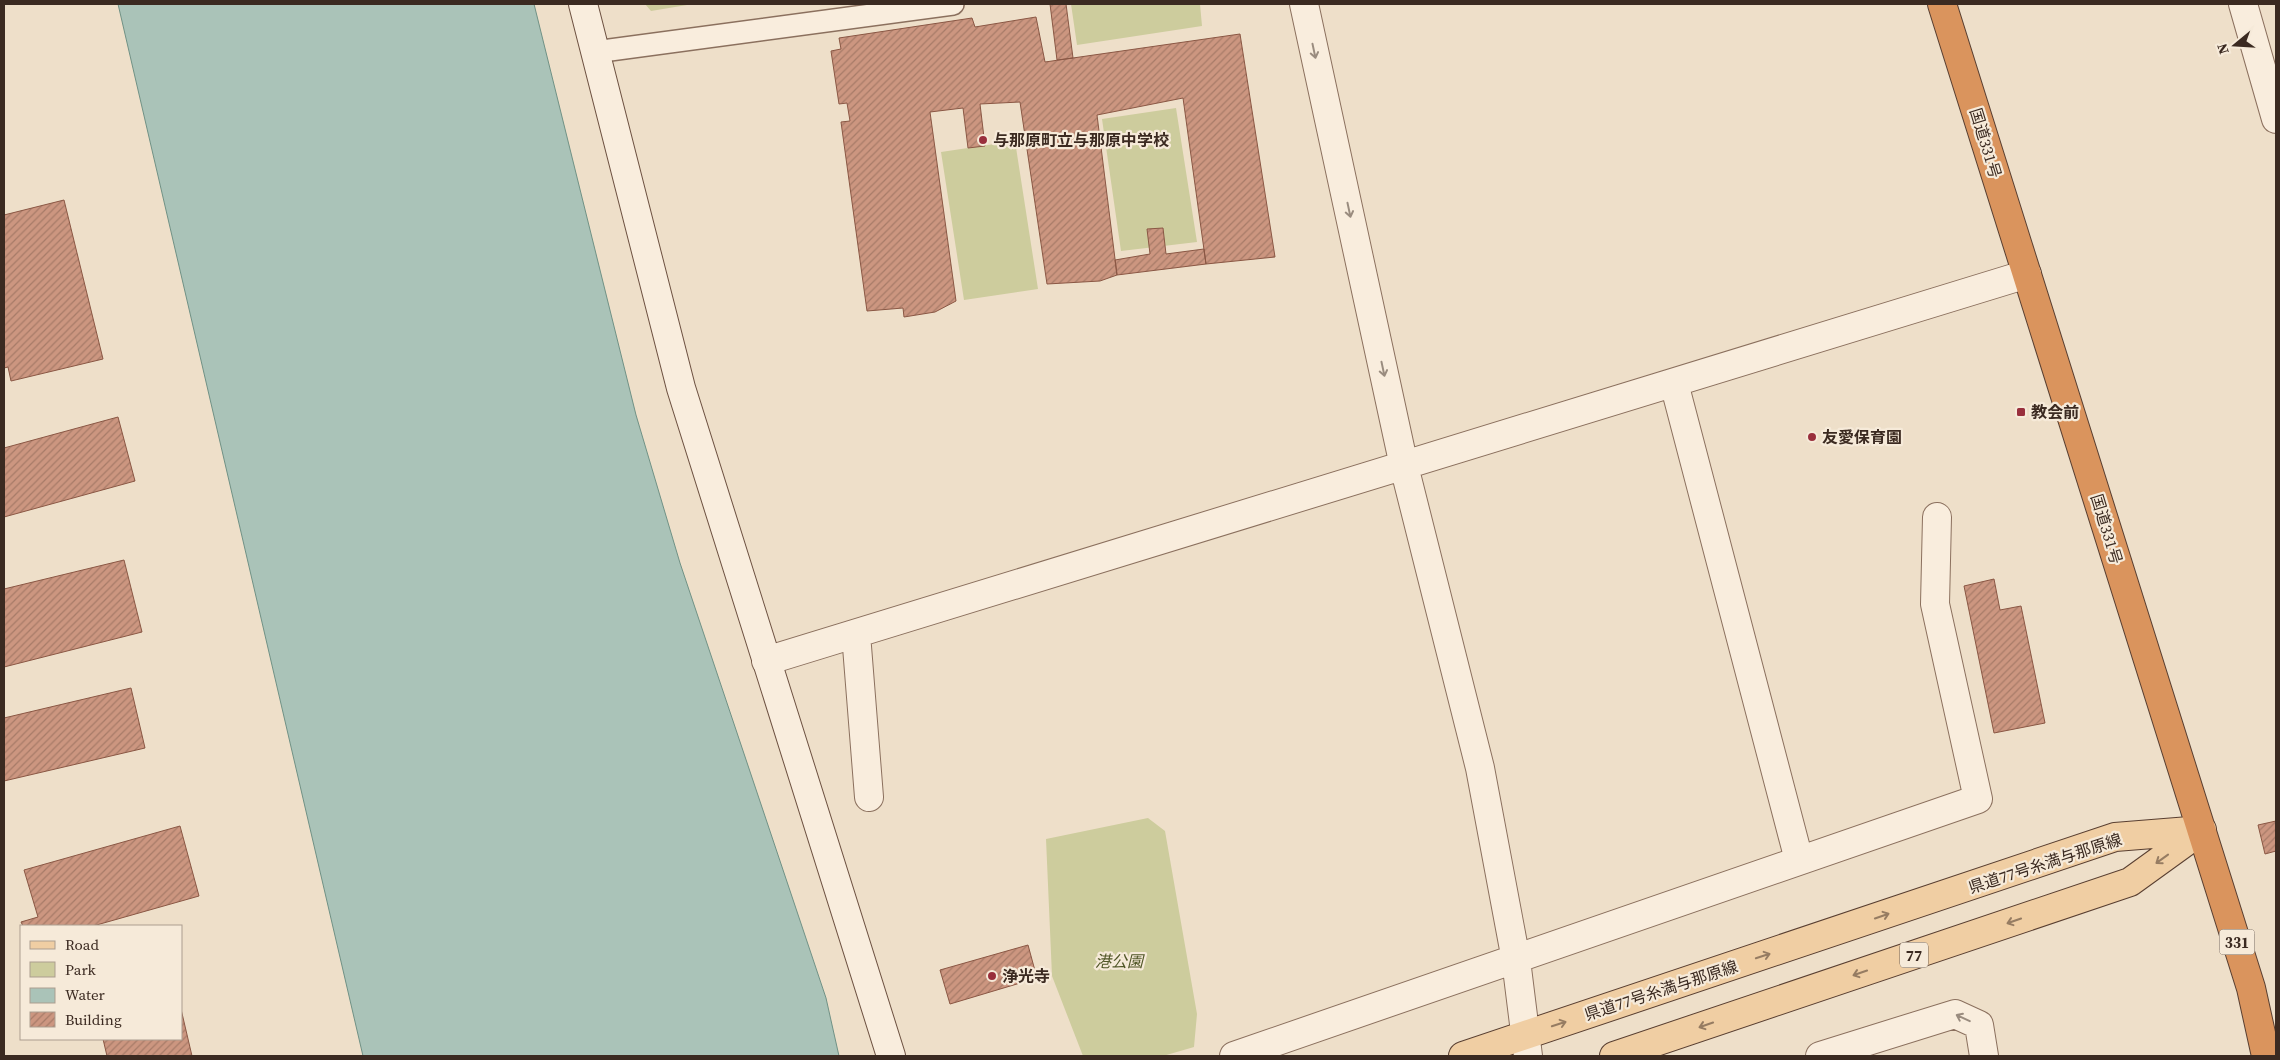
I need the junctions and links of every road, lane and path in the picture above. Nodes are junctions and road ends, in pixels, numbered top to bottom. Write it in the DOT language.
graph roads {
  1 [pos="583,4"];
  2 [pos="953,4"];
  3 [pos="1304,4"];
  4 [pos="1942,4"];
  5 [pos="2243,4"];
  6 [pos="595,52"];
  7 [pos="2276,119"];
  8 [pos="2027,274"];
  9 [pos="1674,383"];
  10 [pos="1404,466"];
  11 [pos="1937,517"];
  12 [pos="856,634"];
  13 [pos="766,661"];
  14 [pos="869,797"];
  15 [pos="2202,830"];
  16 [pos="1799,860"];
  17 [pos="1516,960"];
  18 [pos="1527,1046"];
  19 [pos="892,1056"];
  20 [pos="1234,1056"];
  21 [pos="1463,1056"];
  22 [pos="1614,1056"];
  23 [pos="1820,1056"];
  24 [pos="1984,1056"];
  25 [pos="2266,1056"];
  1 -- 6 [label="street"];
  2 -- 6 [label="lane"];
  3 -- 10 [label="street, one-way"];
  4 -- 8 [label="highway, 国道331号 / 331"];
  5 -- 7 [label="street"];
  6 -- 13 [label="street"];
  8 -- 9 [label="street"];
  8 -- 15 [label="highway, 国道331号 / 331"];
  9 -- 10 [label="street"];
  9 -- 16 [label="street"];
  10 -- 12 [label="street"];
  10 -- 17 [label="street"];
  11 -- 16 [label="street"];
  12 -- 13 [label="street"];
  12 -- 14 [label="street"];
  13 -- 19 [label="street"];
  18 -- 15 [label="main road, 県道77号糸満与那原線, one-way"];
  15 -- 22 [label="main road, 77, one-way"];
  15 -- 25 [label="highway, 国道331号 / 331"];
  16 -- 17 [label="street"];
  17 -- 18 [label="street"];
  17 -- 20 [label="street"];
  18 -- 21 [label="main road, 県道77号糸満与那原線"];
  24 -- 23 [label="street, one-way"];
}
